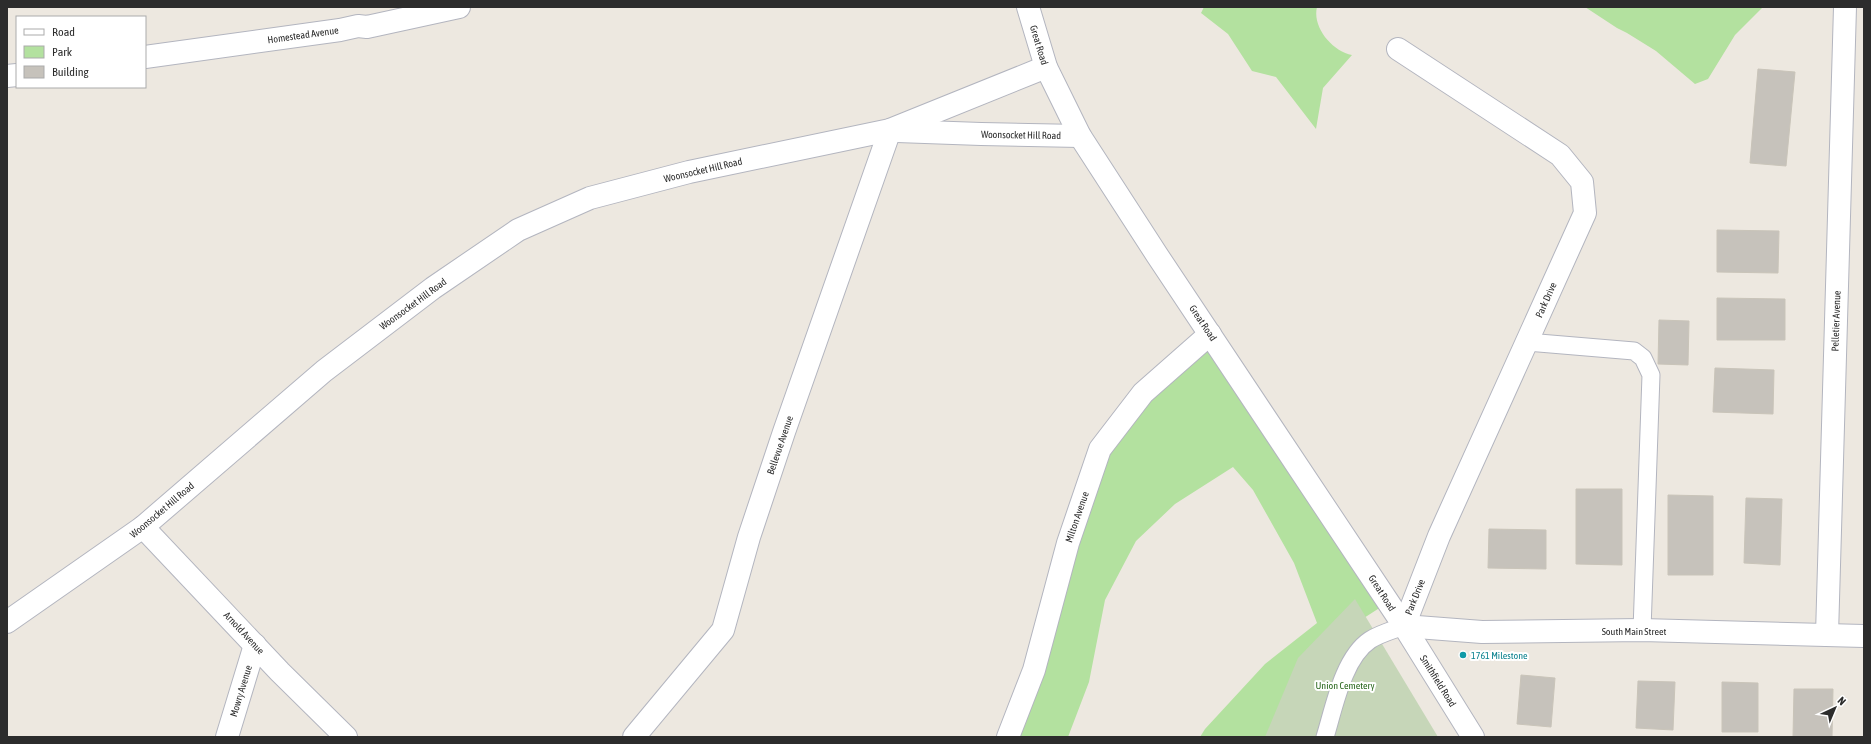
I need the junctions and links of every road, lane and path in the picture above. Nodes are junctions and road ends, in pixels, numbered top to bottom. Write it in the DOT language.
graph roads {
  1 [pos="459,7"];
  2 [pos="1028,7"];
  3 [pos="1845,7"];
  4 [pos="357,17"];
  5 [pos="1398,49"];
  6 [pos="146,57"];
  7 [pos="1046,67"];
  8 [pos="890,130"];
  9 [pos="1080,136"];
  10 [pos="1210,334"];
  11 [pos="1527,342"];
  12 [pos="143,527"];
  13 [pos="7,622"];
  14 [pos="1404,626"];
  15 [pos="1642,630"];
  16 [pos="1827,635"];
  17 [pos="1864,636"];
  18 [pos="255,644"];
  19 [pos="227,737"];
  20 [pos="346,737"];
  21 [pos="634,737"];
  22 [pos="1008,737"];
  23 [pos="1325,737"];
  24 [pos="1473,737"];
  1 -- 4 [label="street, Homestead Avenue"];
  2 -- 7 [label="street, Great Road"];
  3 -- 16 [label="street, Pelletier Avenue"];
  4 -- 6 [label="street, Homestead Avenue"];
  5 -- 11 [label="street, Park Drive"];
  7 -- 8 [label="street, Woonsocket Hill Road"];
  7 -- 9 [label="street, Great Road"];
  8 -- 9 [label="street, Woonsocket Hill Road"];
  8 -- 12 [label="street, Woonsocket Hill Road"];
  8 -- 21 [label="street, Bellevue Avenue"];
  9 -- 10 [label="street, Great Road"];
  10 -- 14 [label="street, Great Road"];
  10 -- 22 [label="street, Milton Avenue"];
  11 -- 14 [label="street, Park Drive"];
  11 -- 15 [label="lane"];
  12 -- 13 [label="street, Woonsocket Hill Road"];
  12 -- 18 [label="street, Arnold Avenue"];
  14 -- 15 [label="street, South Main Street"];
  14 -- 23 [label="lane"];
  14 -- 24 [label="street, Smithfield Road"];
  15 -- 16 [label="street, South Main Street"];
  16 -- 17 [label="street, South Main Street"];
  18 -- 19 [label="street, Mowry Avenue"];
  18 -- 20 [label="street, Arnold Avenue"];
}
